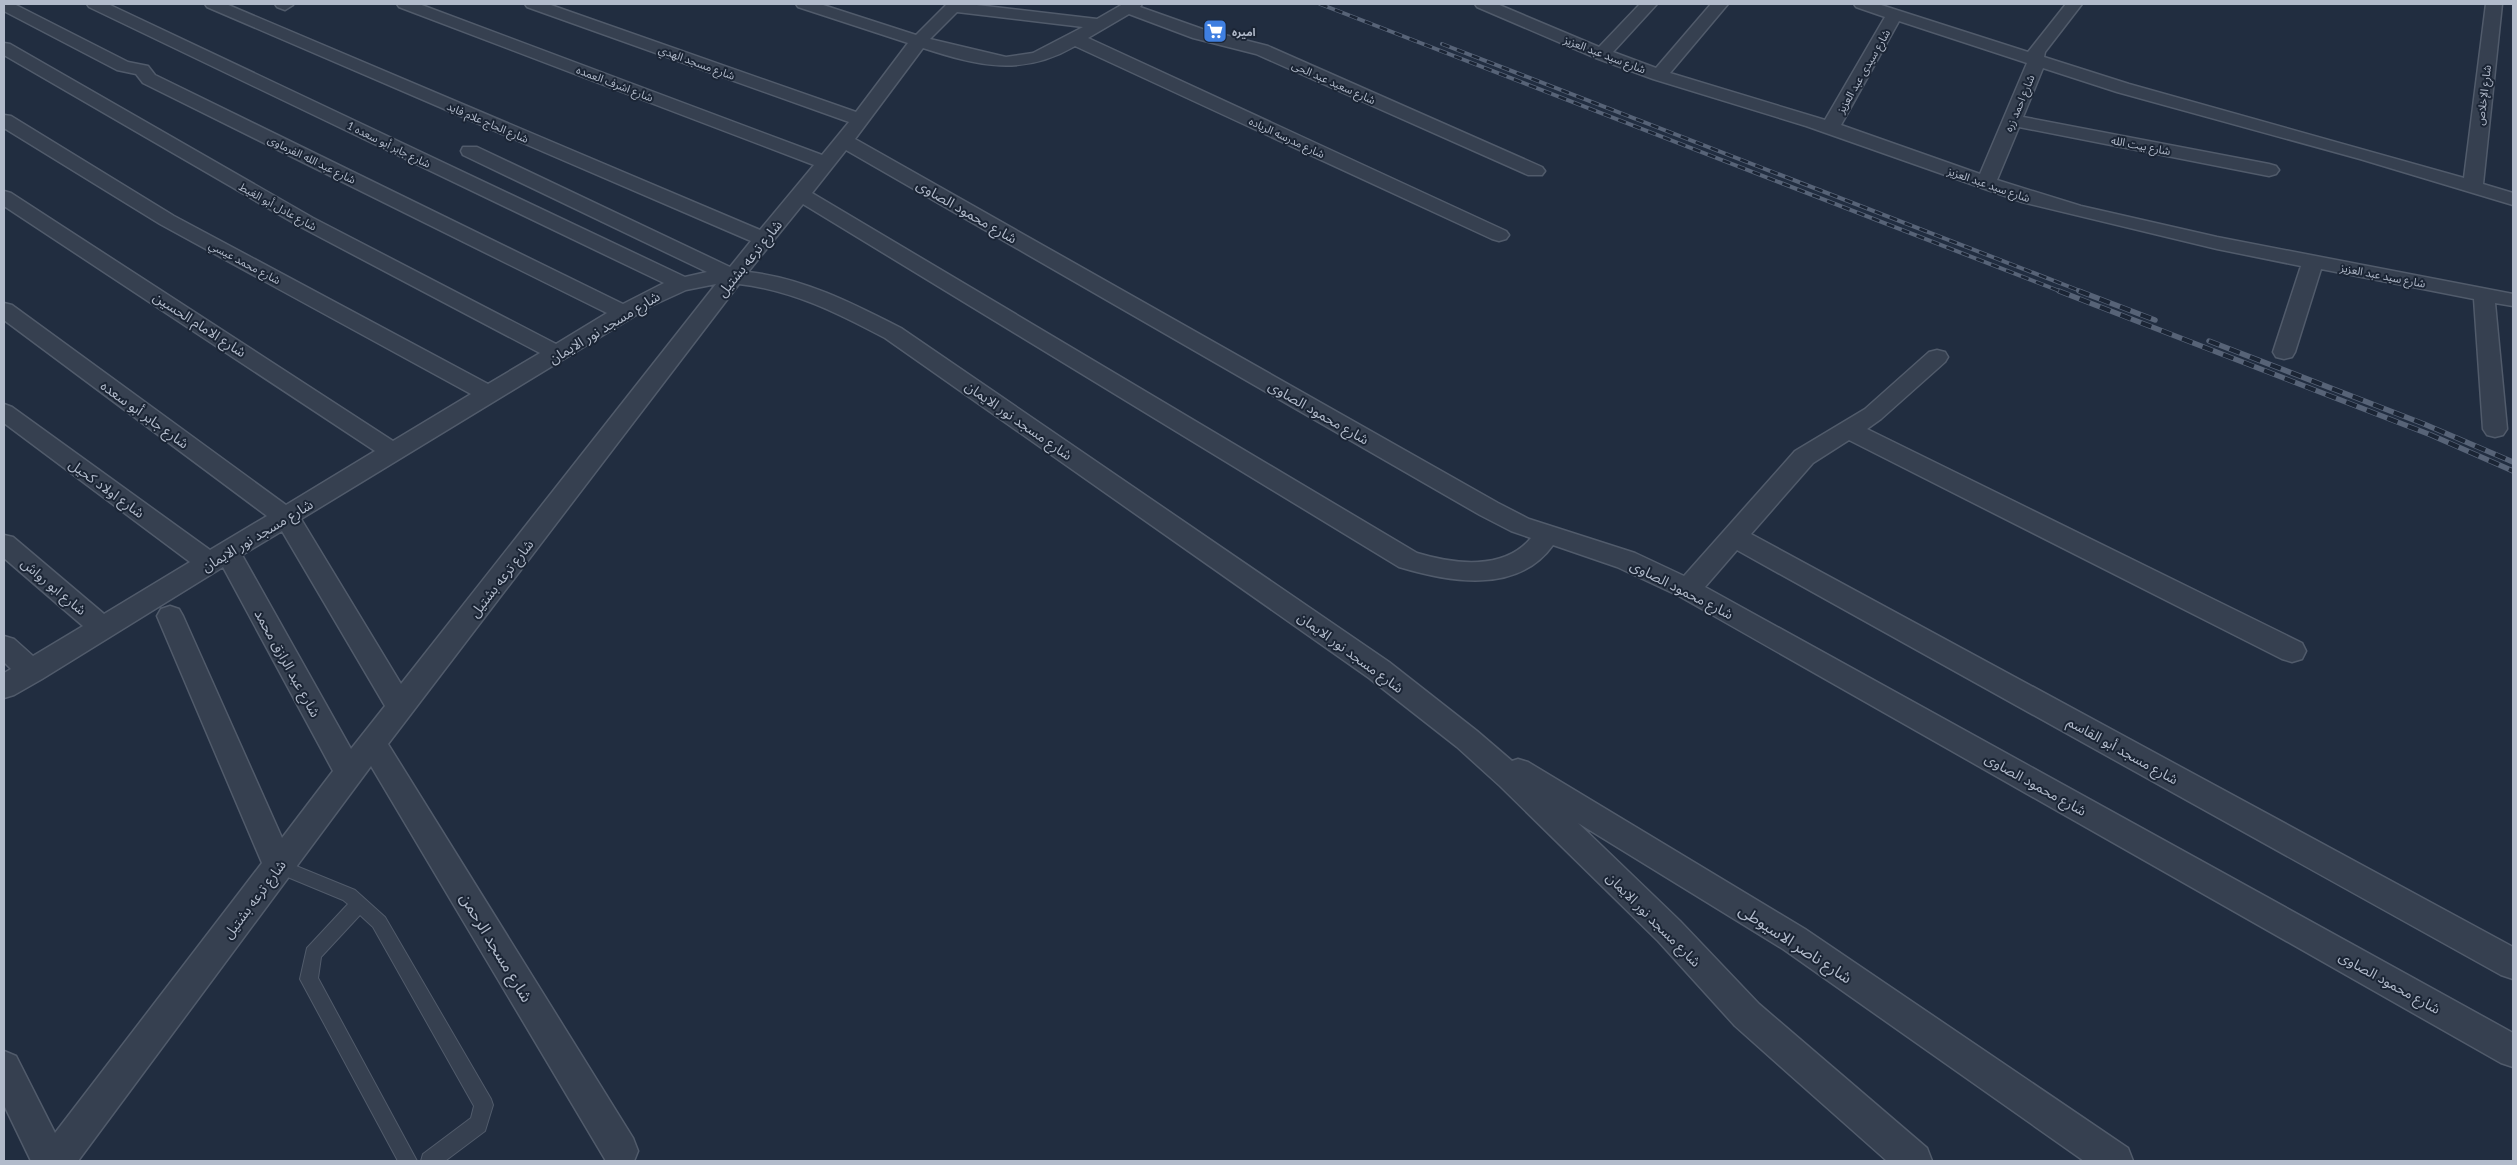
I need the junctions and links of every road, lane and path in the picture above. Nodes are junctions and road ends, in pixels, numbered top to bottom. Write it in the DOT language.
graph roads {
  1 [pos="95,4"];
  2 [pos="213,4"];
  3 [pos="405,4"];
  4 [pos="533,4"];
  5 [pos="804,4"];
  6 [pos="1482,4"];
  7 [pos="1649,4"];
  8 [pos="1720,4"];
  9 [pos="1862,4"];
  10 [pos="2074,4"];
  11 [pos="2494,4"];
  12 [pos="4,5"];
  13 [pos="955,5"];
  14 [pos="1131,6"];
  15 [pos="1896,14"];
  16 [pos="1100,24"];
  17 [pos="1075,39"];
  18 [pos="919,42"];
  19 [pos="4,48"];
  20 [pos="1602,54"];
  21 [pos="2035,59"];
  22 [pos="1658,75"];
  23 [pos="4,120"];
  24 [pos="860,120"];
  25 [pos="2012,120"];
  26 [pos="1830,128"];
  27 [pos="844,141"];
  28 [pos="470,151"];
  29 [pos="826,163"];
  30 [pos="2269,170"];
  31 [pos="1535,171"];
  32 [pos="1986,183"];
  33 [pos="2473,187"];
  34 [pos="800,194"];
  35 [pos="4,197"];
  36 [pos="2513,199"];
  37 [pos="1499,235"];
  38 [pos="763,239"];
  39 [pos="2313,262"];
  40 [pos="733,277"];
  41 [pos="682,284"];
  42 [pos="2484,295"];
  43 [pos="2513,300"];
  44 [pos="4,310"];
  45 [pos="623,314"];
  46 [pos="2284,352"];
  47 [pos="558,354"];
  48 [pos="1937,357"];
  49 [pos="490,395"];
  50 [pos="4,412"];
  51 [pos="2495,429"];
  52 [pos="1850,430"];
  53 [pos="394,453"];
  54 [pos="287,518"];
  55 [pos="1548,533"];
  56 [pos="1733,536"];
  57 [pos="4,544"];
  58 [pos="219,558"];
  59 [pos="1688,589"];
  60 [pos="170,616"];
  61 [pos="103,628"];
  62 [pos="4,646"];
  63 [pos="2292,651"];
  64 [pos="32,671"];
  65 [pos="4,688"];
  66 [pos="401,708"];
  67 [pos="1466,739"];
  68 [pos="374,744"];
  69 [pos="349,773"];
  70 [pos="279,866"];
  71 [pos="359,904"];
  72 [pos="2513,964"];
  73 [pos="2513,1051"];
  74 [pos="4,1068"];
  75 [pos="620,1151"];
  76 [pos="50,1161"];
  77 [pos="56,1161"];
  78 [pos="408,1161"];
  79 [pos="430,1161"];
  80 [pos="1914,1161"];
  81 [pos="2115,1161"];
  1 -- 41 [label="street, شارع جابر أبو سعده 1"];
  2 -- 38 [label="street, شارع الحاج علام فايد"];
  3 -- 29 [label="street, شارع اشرف العمده"];
  4 -- 24 [label="street, شارع مسجد الهدي"];
  5 -- 18 [label="street"];
  6 -- 20 [label="street, شارع سيد عبد العزيز"];
  7 -- 20 [label="street"];
  8 -- 22 [label="street"];
  9 -- 15 [label="street"];
  10 -- 21 [label="street, شارع احمد زره"];
  11 -- 33 [label="street, شارع الإخلاص"];
  12 -- 45 [label="street, شارع عبد الله الفرماوى"];
  13 -- 16 [label="street"];
  13 -- 18 [label="street, شارع ترعه بشتيل"];
  14 -- 16 [label="street"];
  14 -- 31 [label="street, شارع سعيد عبد الحى"];
  15 -- 21 [label="street"];
  15 -- 26 [label="street, شارع سيدى عبد العزيز"];
  16 -- 17 [label="street"];
  17 -- 18 [label="street"];
  17 -- 37 [label="street, شارع مدرسه الرياده"];
  18 -- 24 [label="street, شارع ترعه بشتيل"];
  19 -- 47 [label="street, شارع عادل أبو الغيط"];
  20 -- 22 [label="street, شارع سيد عبد العزيز"];
  21 -- 25 [label="street, شارع احمد زره"];
  21 -- 33 [label="street"];
  22 -- 26 [label="street, شارع سيد عبد العزيز"];
  23 -- 49 [label="street, شارع محمد عيسي"];
  24 -- 27 [label="street, شارع ترعه بشتيل"];
  25 -- 30 [label="street, شارع بيت الله"];
  25 -- 32 [label="street, شارع احمد زره"];
  26 -- 32 [label="street, شارع سيد عبد العزيز"];
  27 -- 29 [label="street, شارع ترعه بشتيل"];
  27 -- 55 [label="street, شارع محمود الصاوى"];
  28 -- 40 [label="street"];
  29 -- 34 [label="street, شارع ترعه بشتيل"];
  32 -- 39 [label="street, شارع سيد عبد العزيز"];
  33 -- 36 [label="street"];
  34 -- 38 [label="street, شارع ترعه بشتيل"];
  34 -- 55 [label="street"];
  35 -- 53 [label="street, شارع الامام الحسين"];
  38 -- 40 [label="street, شارع ترعه بشتيل"];
  39 -- 42 [label="street, شارع سيد عبد العزيز"];
  39 -- 46 [label="street"];
  40 -- 41 [label="street, شارع مسجد نور الايمان"];
  40 -- 66 [label="street, شارع ترعه بشتيل"];
  40 -- 67 [label="street, شارع مسجد نور الايمان"];
  41 -- 45 [label="street, شارع مسجد نور الايمان"];
  42 -- 43 [label="street, شارع سيد عبد العزيز"];
  42 -- 51 [label="street"];
  44 -- 54 [label="street, شارع جابر أبو سعده"];
  45 -- 47 [label="street, شارع مسجد نور الايمان"];
  47 -- 49 [label="street, شارع مسجد نور الايمان"];
  48 -- 52 [label="street"];
  49 -- 53 [label="street, شارع مسجد نور الايمان"];
  50 -- 58 [label="street, شارع اولاد كحيل"];
  52 -- 56 [label="street"];
  52 -- 63 [label="street"];
  53 -- 54 [label="street, شارع مسجد نور الايمان"];
  54 -- 58 [label="street, شارع مسجد نور الايمان"];
  54 -- 66 [label="street"];
  55 -- 59 [label="street, شارع محمود الصاوى"];
  56 -- 59 [label="street"];
  56 -- 72 [label="street, شارع مسجد أبو القاسم"];
  57 -- 61 [label="street, شارع ابو رواش"];
  58 -- 61 [label="street, شارع مسجد نور الايمان"];
  58 -- 69 [label="street, شارع عبد الرازق محمد"];
  59 -- 73 [label="street, شارع محمود الصاوى"];
  60 -- 70 [label="street"];
  61 -- 64 [label="street, شارع مسجد نور الايمان"];
  62 -- 64 [label="street"];
  64 -- 65 [label="street, شارع مسجد نور الايمان"];
  66 -- 68 [label="street, شارع ترعه بشتيل"];
  67 -- 80 [label="street, شارع مسجد نور الايمان"];
  67 -- 81 [label="street, شارع ناصر الاسيوطى"];
  68 -- 69 [label="street, شارع ترعه بشتيل"];
  68 -- 75 [label="street, شارع مسجد الرحمن"];
  69 -- 70 [label="street, شارع ترعه بشتيل"];
  70 -- 71 [label="lane"];
  70 -- 77 [label="street, شارع ترعه بشتيل"];
  71 -- 78 [label="lane"];
  71 -- 79 [label="lane"];
  74 -- 76 [label="street"];
}
